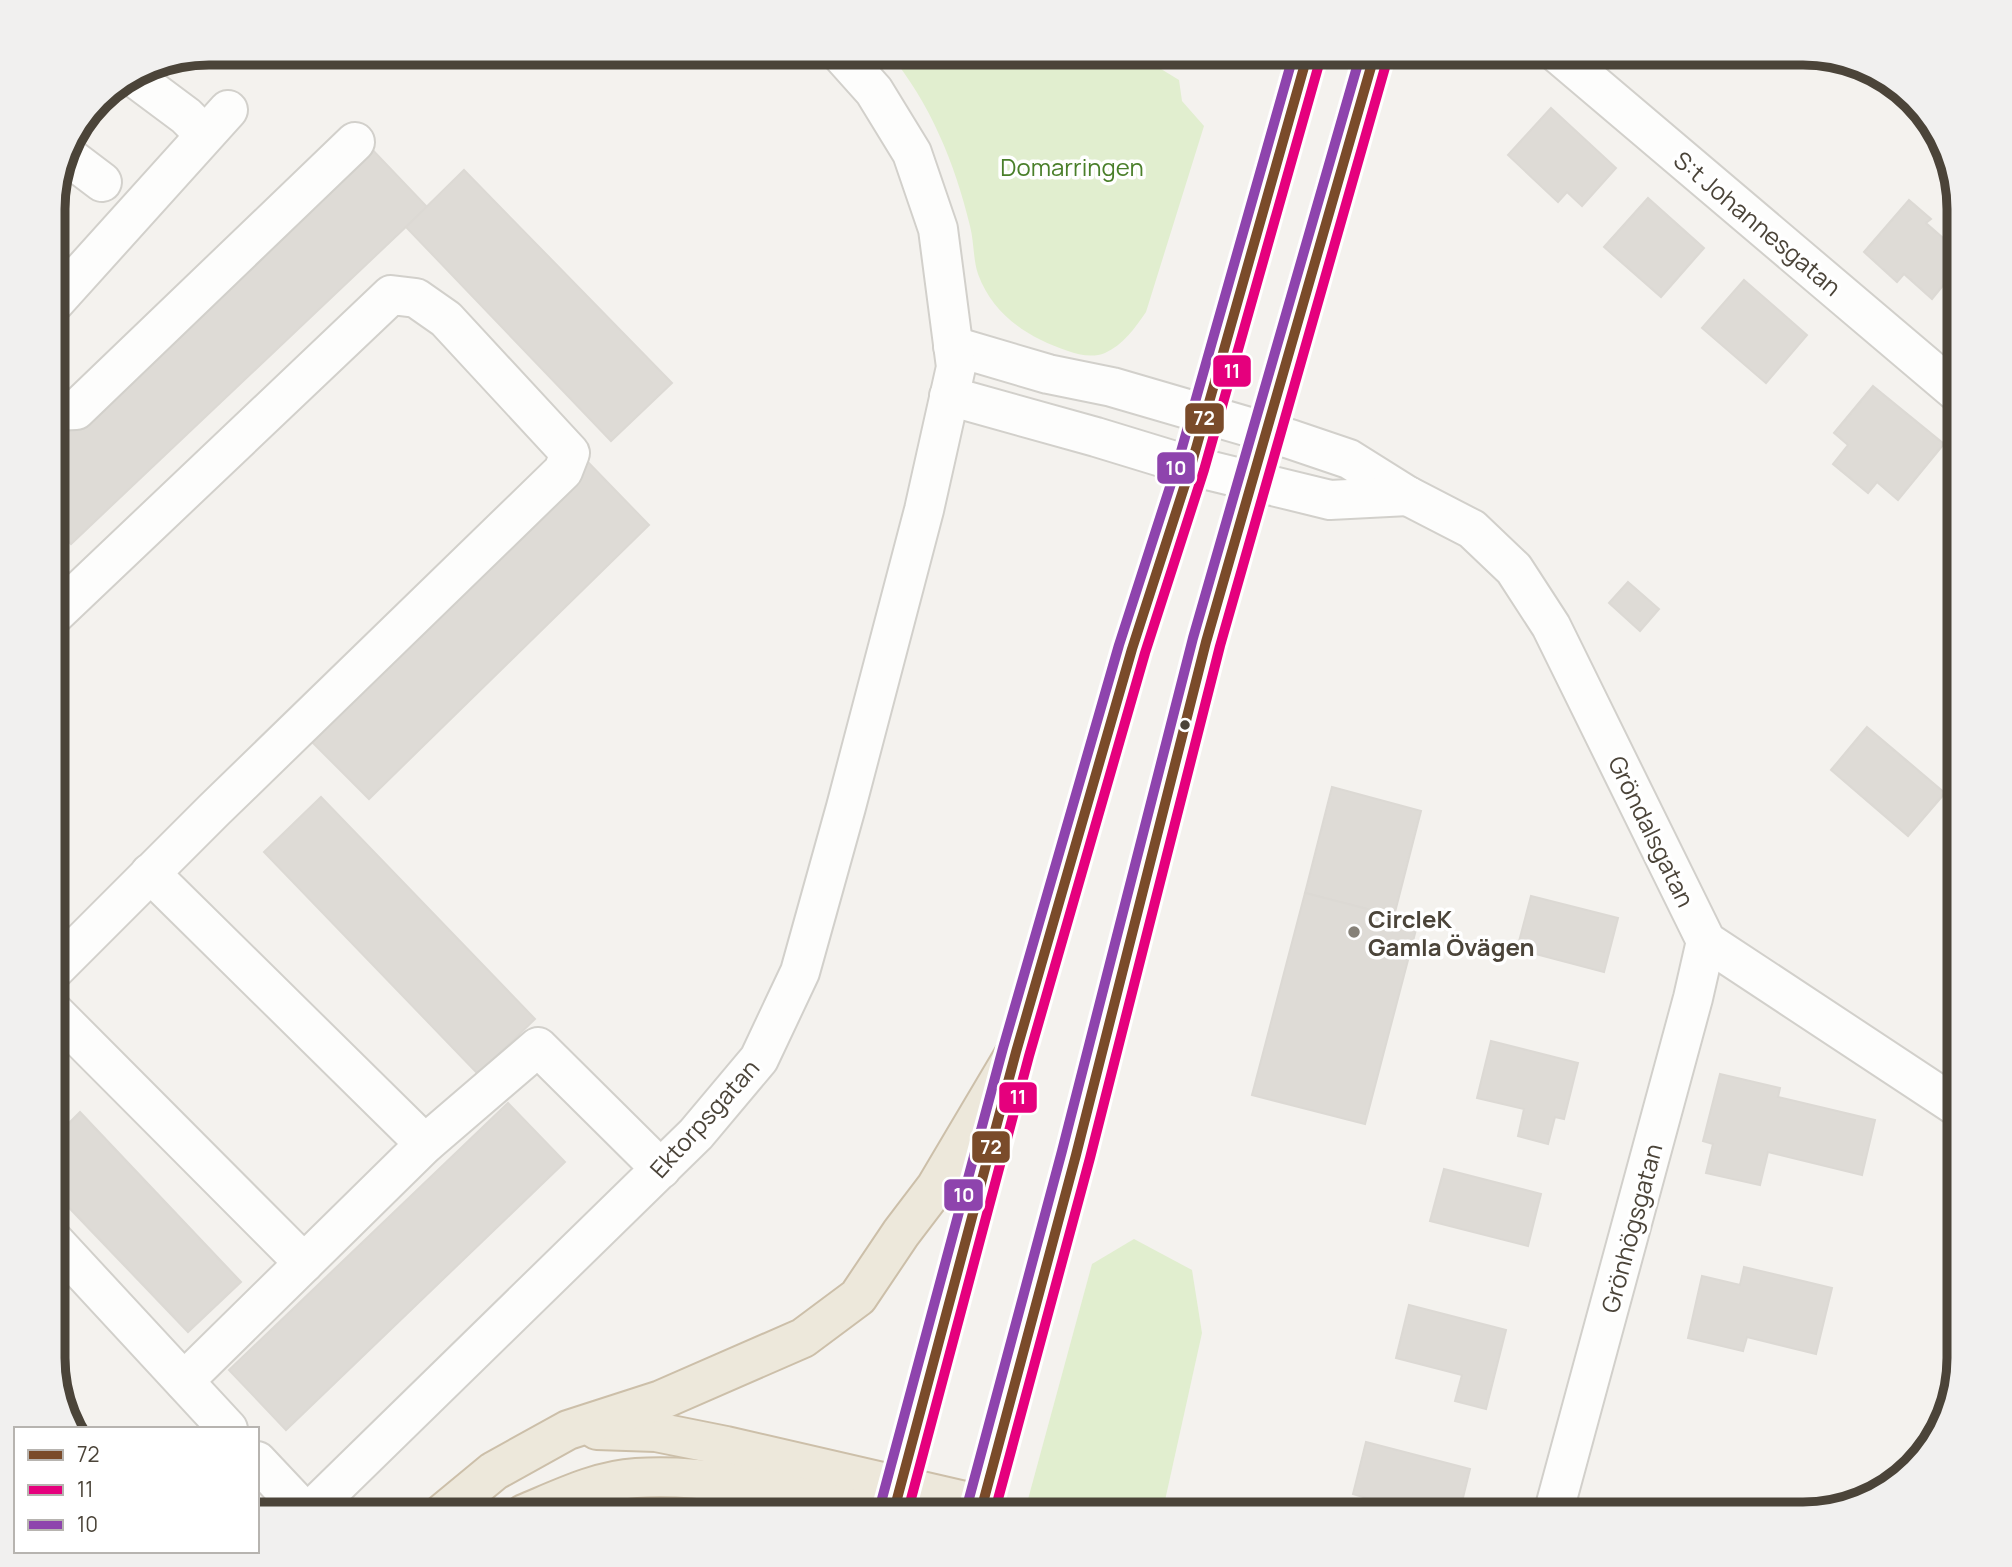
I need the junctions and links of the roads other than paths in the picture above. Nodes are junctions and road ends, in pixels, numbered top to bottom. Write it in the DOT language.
graph roads {
  1 [pos="851,65"];
  2 [pos="1304,65"];
  3 [pos="1371,65"];
  4 [pos="1571,65"];
  5 [pos="141,82"];
  6 [pos="355,142"];
  7 [pos="74,160"];
  8 [pos="102,182"];
  9 [pos="65,291"];
  10 [pos="953,346"];
  11 [pos="1947,384"];
  12 [pos="949,396"];
  13 [pos="65,410"];
  14 [pos="1206,414"];
  15 [pos="1267,432"];
  16 [pos="1191,467"];
  17 [pos="1252,482"];
  18 [pos="1408,496"];
  19 [pos="65,590"];
  20 [pos="150,873"];
  21 [pos="1706,941"];
  22 [pos="65,959"];
  23 [pos="65,1023"];
  24 [pos="1016,1052"];
  25 [pos="1947,1100"];
  26 [pos="425,1143"];
  27 [pos="660,1169"];
  28 [pos="65,1253"];
  29 [pos="304,1263"];
  30 [pos="184,1381"];
  31 [pos="226,1427"];
  32 [pos="568,1430"];
  33 [pos="259,1463"];
  34 [pos="897,1500"];
  35 [pos="296,1502"];
  36 [pos="319,1502"];
  37 [pos="457,1502"];
  38 [pos="553,1502"];
  39 [pos="823,1502"];
  40 [pos="983,1502"];
  41 [pos="1556,1502"];
  1 -- 10 [label="street, Ektorpsgatan"];
  2 -- 14 [label="main road"];
  3 -- 15 [label="main road"];
  4 -- 11 [label="street, S:t Johannesgatan"];
  5 -- 9 [label="street"];
  6 -- 13 [label="street"];
  7 -- 8 [label="street"];
  10 -- 12 [label="street, Ektorpsgatan"];
  10 -- 14 [label="street"];
  12 -- 16 [label="street"];
  12 -- 27 [label="street, Ektorpsgatan"];
  14 -- 15 [label="street, Gröndalsgatan"];
  14 -- 16 [label="main road"];
  15 -- 17 [label="main road"];
  15 -- 18 [label="street, Gröndalsgatan"];
  16 -- 17 [label="street"];
  16 -- 24 [label="main road"];
  17 -- 18 [label="street"];
  17 -- 40 [label="main road"];
  18 -- 21 [label="street, Gröndalsgatan"];
  19 -- 20 [label="street"];
  20 -- 22 [label="street"];
  20 -- 26 [label="street"];
  21 -- 25 [label="street"];
  21 -- 41 [label="street, Grönhögsgatan"];
  23 -- 29 [label="street"];
  24 -- 32 [label="highway"];
  24 -- 34 [label="main road"];
  26 -- 27 [label="street"];
  26 -- 29 [label="street"];
  27 -- 36 [label="street, Ektorpsgatan"];
  28 -- 30 [label="street"];
  29 -- 30 [label="street"];
  30 -- 31 [label="street"];
  32 -- 34 [label="highway"];
  32 -- 37 [label="highway"];
  33 -- 35 [label="street"];
  38 -- 39 [label="highway"];
}
